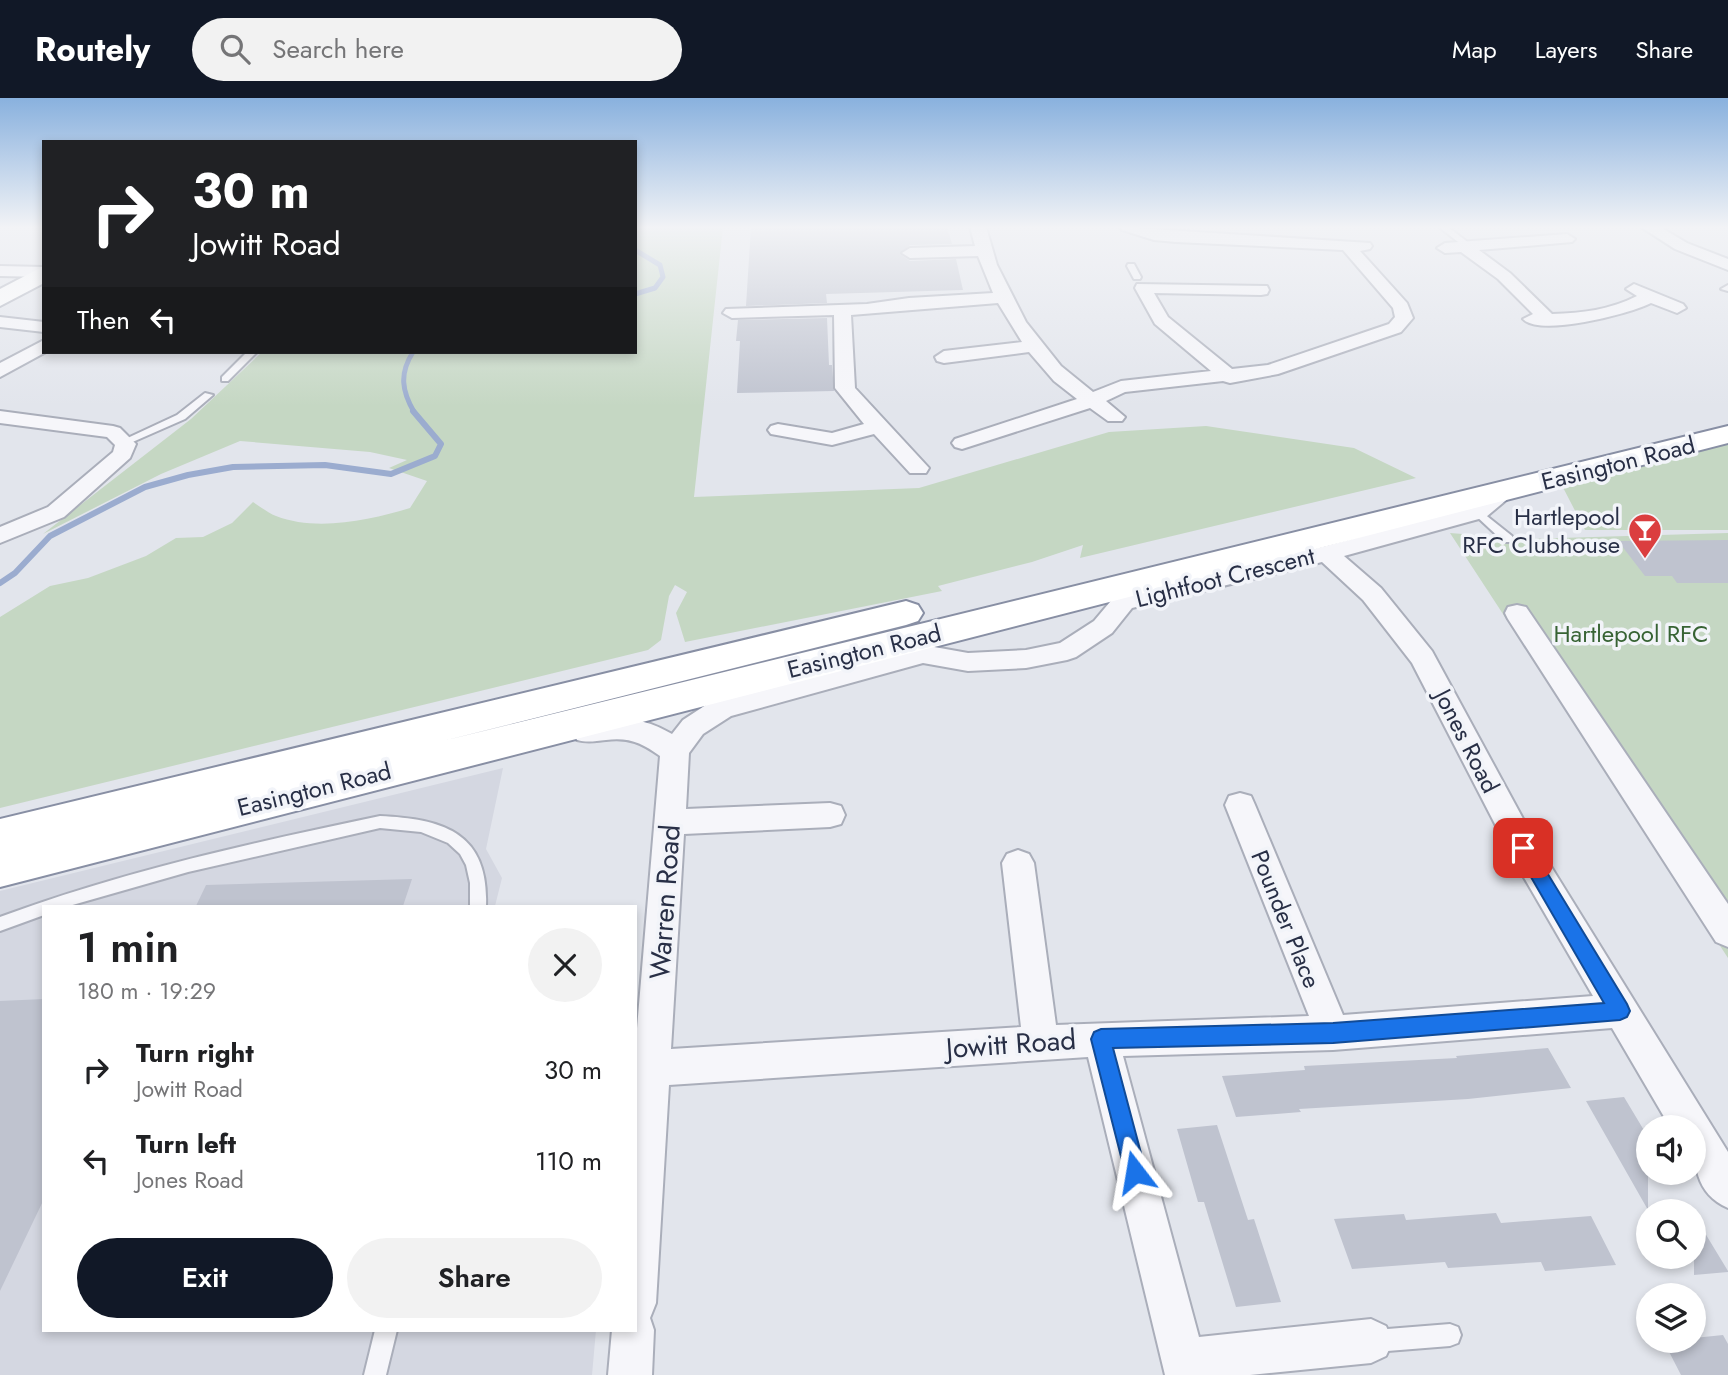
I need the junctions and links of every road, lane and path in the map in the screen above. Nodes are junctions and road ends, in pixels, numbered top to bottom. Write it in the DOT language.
graph roads {
  1 [pos="20,287"];
  2 [pos="1001,287"];
  3 [pos="1142,287"];
  4 [pos="1229,287"];
  5 [pos="1387,287"];
  6 [pos="1513,287"];
  7 [pos="1629,287"];
  8 [pos="1261,290"];
  9 [pos="1650,296"];
  10 [pos="1006,297"];
  11 [pos="0,299"];
  12 [pos="1677,308"];
  13 [pos="842,309"];
  14 [pos="732,313"];
  15 [pos="0,322"];
  16 [pos="42,327"];
  17 [pos="42,346"];
  18 [pos="1034,346"];
  19 [pos="250,354"];
  20 [pos="944,357"];
  21 [pos="0,371"];
  22 [pos="1230,377"];
  23 [pos="225,379"];
  24 [pos="208,395"];
  25 [pos="1091,399"];
  26 [pos="1728,413"];
  27 [pos="0,417"];
  28 [pos="1115,417"];
  29 [pos="879,426"];
  30 [pos="778,430"];
  31 [pos="1728,434"];
  32 [pos="124,442"];
  33 [pos="962,443"];
  34 [pos="918,468"];
  35 [pos="1506,491"];
  36 [pos="1478,512"];
  37 [pos="0,536"];
  38 [pos="1508,539"];
  39 [pos="1327,553"];
  40 [pos="1517,613"];
  41 [pos="524,736"];
  42 [pos="675,751"];
  43 [pos="1240,805"];
  44 [pos="830,815"];
  45 [pos="670,822"];
  46 [pos="0,836"];
  47 [pos="1018,863"];
  48 [pos="0,869"];
  49 [pos="50,905"];
  50 [pos="478,905"];
  51 [pos="42,907"];
  52 [pos="0,924"];
  53 [pos="1728,932"];
  54 [pos="1620,1011"];
  55 [pos="1333,1033"];
  56 [pos="1101,1039"];
  57 [pos="1041,1042"];
  58 [pos="653,1068"];
  59 [pos="1684,1115"];
  60 [pos="1706,1152"];
  61 [pos="1728,1188"];
  62 [pos="637,1277"];
  63 [pos="386,1332"];
  64 [pos="633,1332"];
  65 [pos="1450,1335"];
  66 [pos="1371,1341"];
  67 [pos="1185,1367"];
  68 [pos="376,1375"];
  69 [pos="630,1375"];
  1 -- 11 [label="main road"];
  2 -- 10 [label="street"];
  3 -- 22 [label="street"];
  4 -- 8 [label="street"];
  5 -- 22 [label="street"];
  6 -- 9 [label="street"];
  7 -- 9 [label="street"];
  9 -- 12 [label="street"];
  10 -- 13 [label="street"];
  10 -- 18 [label="street"];
  13 -- 14 [label="street"];
  13 -- 29 [label="street"];
  15 -- 16 [label="street"];
  17 -- 21 [label="street"];
  18 -- 20 [label="street"];
  18 -- 25 [label="street"];
  19 -- 23 [label="lane"];
  22 -- 25 [label="street"];
  24 -- 32 [label="lane"];
  25 -- 28 [label="street"];
  25 -- 33 [label="street"];
  26 -- 46 [label="main road, Easington Road"];
  27 -- 32 [label="street"];
  29 -- 30 [label="street"];
  29 -- 34 [label="street"];
  31 -- 35 [label="main road, Easington Road"];
  32 -- 37 [label="street"];
  35 -- 36 [label="street, Lightfoot Crescent"];
  35 -- 41 [label="main road, Easington Road"];
  36 -- 38 [label="lane"];
  36 -- 39 [label="street, Lightfoot Crescent"];
  39 -- 42 [label="street, Lightfoot Crescent"];
  39 -- 54 [label="street, Jones Road"];
  40 -- 53 [label="street"];
  41 -- 42 [label="street"];
  41 -- 48 [label="main road, Easington Road"];
  42 -- 45 [label="street, Warren Road"];
  43 -- 55 [label="street, Pounder Place"];
  44 -- 45 [label="street"];
  45 -- 58 [label="street, Warren Road"];
  47 -- 57 [label="street"];
  49 -- 50 [label="lane"];
  51 -- 52 [label="lane"];
  54 -- 55 [label="street, Jowitt Road"];
  54 -- 59 [label="street, Jones Road"];
  55 -- 56 [label="street, Jowitt Road"];
  56 -- 57 [label="street, Jowitt Road"];
  56 -- 67 [label="street"];
  57 -- 58 [label="street, Jowitt Road"];
  58 -- 62 [label="street, Warren Road"];
  60 -- 61 [label="street"];
  63 -- 68 [label="lane"];
  64 -- 69 [label="street"];
  65 -- 66 [label="lane"];
  66 -- 67 [label="street"];
}
